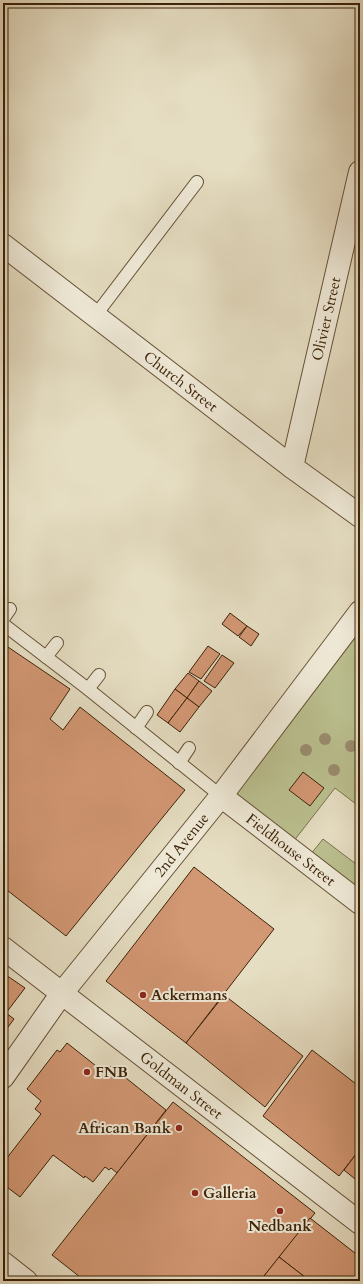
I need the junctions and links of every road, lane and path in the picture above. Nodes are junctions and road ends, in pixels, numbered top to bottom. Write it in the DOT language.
graph roads {
  1 [pos="360,172"];
  2 [pos="197,182"];
  3 [pos="3,245"];
  4 [pos="95,316"];
  5 [pos="292,467"];
  6 [pos="360,516"];
  7 [pos="10,608"];
  8 [pos="360,612"];
  9 [pos="3,619"];
  10 [pos="3,624"];
  11 [pos="57,643"];
  12 [pos="46,657"];
  13 [pos="99,675"];
  14 [pos="88,689"];
  15 [pos="148,712"];
  16 [pos="136,728"];
  17 [pos="189,748"];
  18 [pos="179,763"];
  19 [pos="221,796"];
  20 [pos="360,903"];
  21 [pos="3,948"];
  22 [pos="62,993"];
  23 [pos="3,1077"];
  24 [pos="360,1223"];
  25 [pos="3,1263"];
  26 [pos="26,1281"];
  1 -- 5 [label="street, Olivier Street"];
  2 -- 4 [label="lane"];
  3 -- 4 [label="street, Church Street"];
  4 -- 5 [label="street, Church Street"];
  5 -- 6 [label="street, Church Street"];
  7 -- 9 [label="lane"];
  8 -- 19 [label="street, 2nd Avenue"];
  10 -- 12 [label="lane"];
  11 -- 12 [label="lane"];
  12 -- 14 [label="lane"];
  13 -- 14 [label="lane"];
  14 -- 16 [label="lane"];
  15 -- 16 [label="lane"];
  16 -- 18 [label="lane"];
  17 -- 18 [label="lane"];
  18 -- 19 [label="lane"];
  19 -- 20 [label="street, Fieldhouse Street"];
  19 -- 22 [label="street, 2nd Avenue"];
  21 -- 22 [label="street, Goldman Street"];
  22 -- 23 [label="street, 2nd Avenue"];
  22 -- 24 [label="street, Goldman Street"];
  25 -- 26 [label="street"];
}
